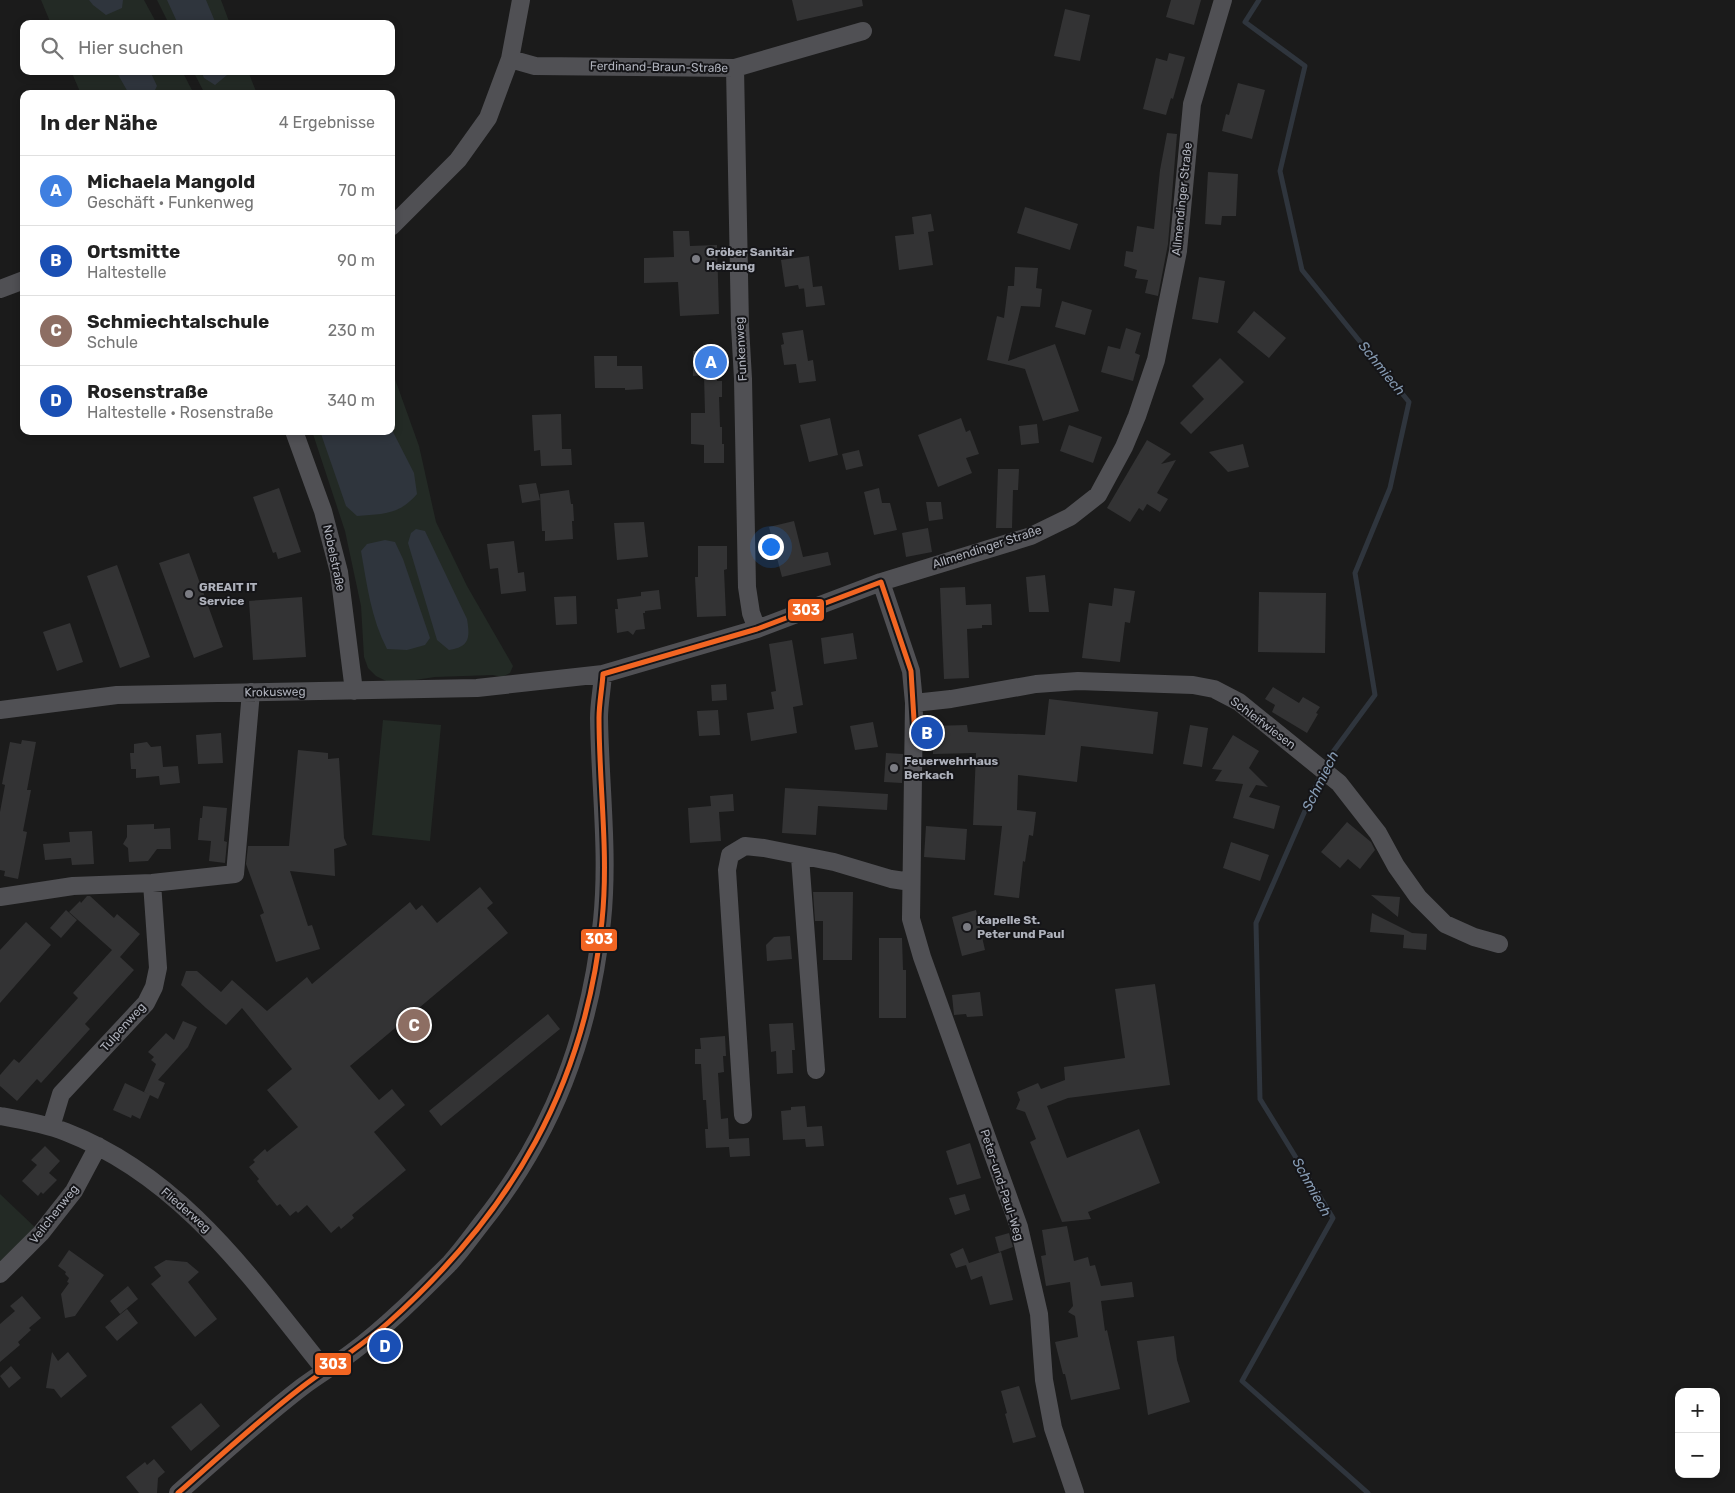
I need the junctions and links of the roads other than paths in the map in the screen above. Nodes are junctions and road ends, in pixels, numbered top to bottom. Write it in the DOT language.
graph roads {
  1 [pos="521,0"];
  2 [pos="1223,0"];
  3 [pos="863,31"];
  4 [pos="510,59"];
  5 [pos="735,68"];
  6 [pos="395,223"];
  7 [pos="20,282"];
  8 [pos="0,289"];
  9 [pos="295,435"];
  10 [pos="880,582"];
  11 [pos="757,630"];
  12 [pos="604,674"];
  13 [pos="550,680"];
  14 [pos="354,690"];
  15 [pos="251,692"];
  16 [pos="914,703"];
  17 [pos="0,710"];
  18 [pos="800,857"];
  19 [pos="911,882"];
  20 [pos="152,884"];
  21 [pos="0,897"];
  22 [pos="1499,944"];
  23 [pos="816,1070"];
  24 [pos="743,1115"];
  25 [pos="0,1116"];
  26 [pos="51,1127"];
  27 [pos="98,1146"];
  28 [pos="0,1274"];
  29 [pos="325,1370"];
  30 [pos="178,1493"];
  31 [pos="1075,1493"];
  1 -- 4 [label="street"];
  2 -- 10 [label="street, Allmendinger Straße"];
  3 -- 5 [label="street, Ferdinand-Braun-Straße"];
  4 -- 5 [label="street, Ferdinand-Braun-Straße"];
  4 -- 6 [label="street"];
  5 -- 11 [label="street, Funkenweg"];
  7 -- 8 [label="street"];
  9 -- 14 [label="street, Nobelstraße"];
  10 -- 11 [label="street, Allmendinger Straße"];
  10 -- 16 [label="street, Peter-und-Paul-Weg"];
  11 -- 12 [label="street, Allmendinger Straße"];
  12 -- 13 [label="street, Allmendinger Straße"];
  12 -- 29 [label="street"];
  13 -- 14 [label="street, Krokusweg"];
  14 -- 15 [label="street, Krokusweg"];
  15 -- 17 [label="street, Krokusweg"];
  15 -- 20 [label="street"];
  16 -- 19 [label="street, Peter-und-Paul-Weg"];
  16 -- 22 [label="street, Schleifwiesen"];
  18 -- 19 [label="street"];
  18 -- 23 [label="street"];
  18 -- 24 [label="street"];
  19 -- 31 [label="street, Peter-und-Paul-Weg"];
  20 -- 21 [label="street"];
  20 -- 26 [label="street, Tulpenweg"];
  25 -- 26 [label="street, Fliederweg"];
  26 -- 27 [label="street, Fliederweg"];
  27 -- 28 [label="street, Veilchenweg"];
  27 -- 29 [label="street, Fliederweg"];
  29 -- 30 [label="street"];
}
